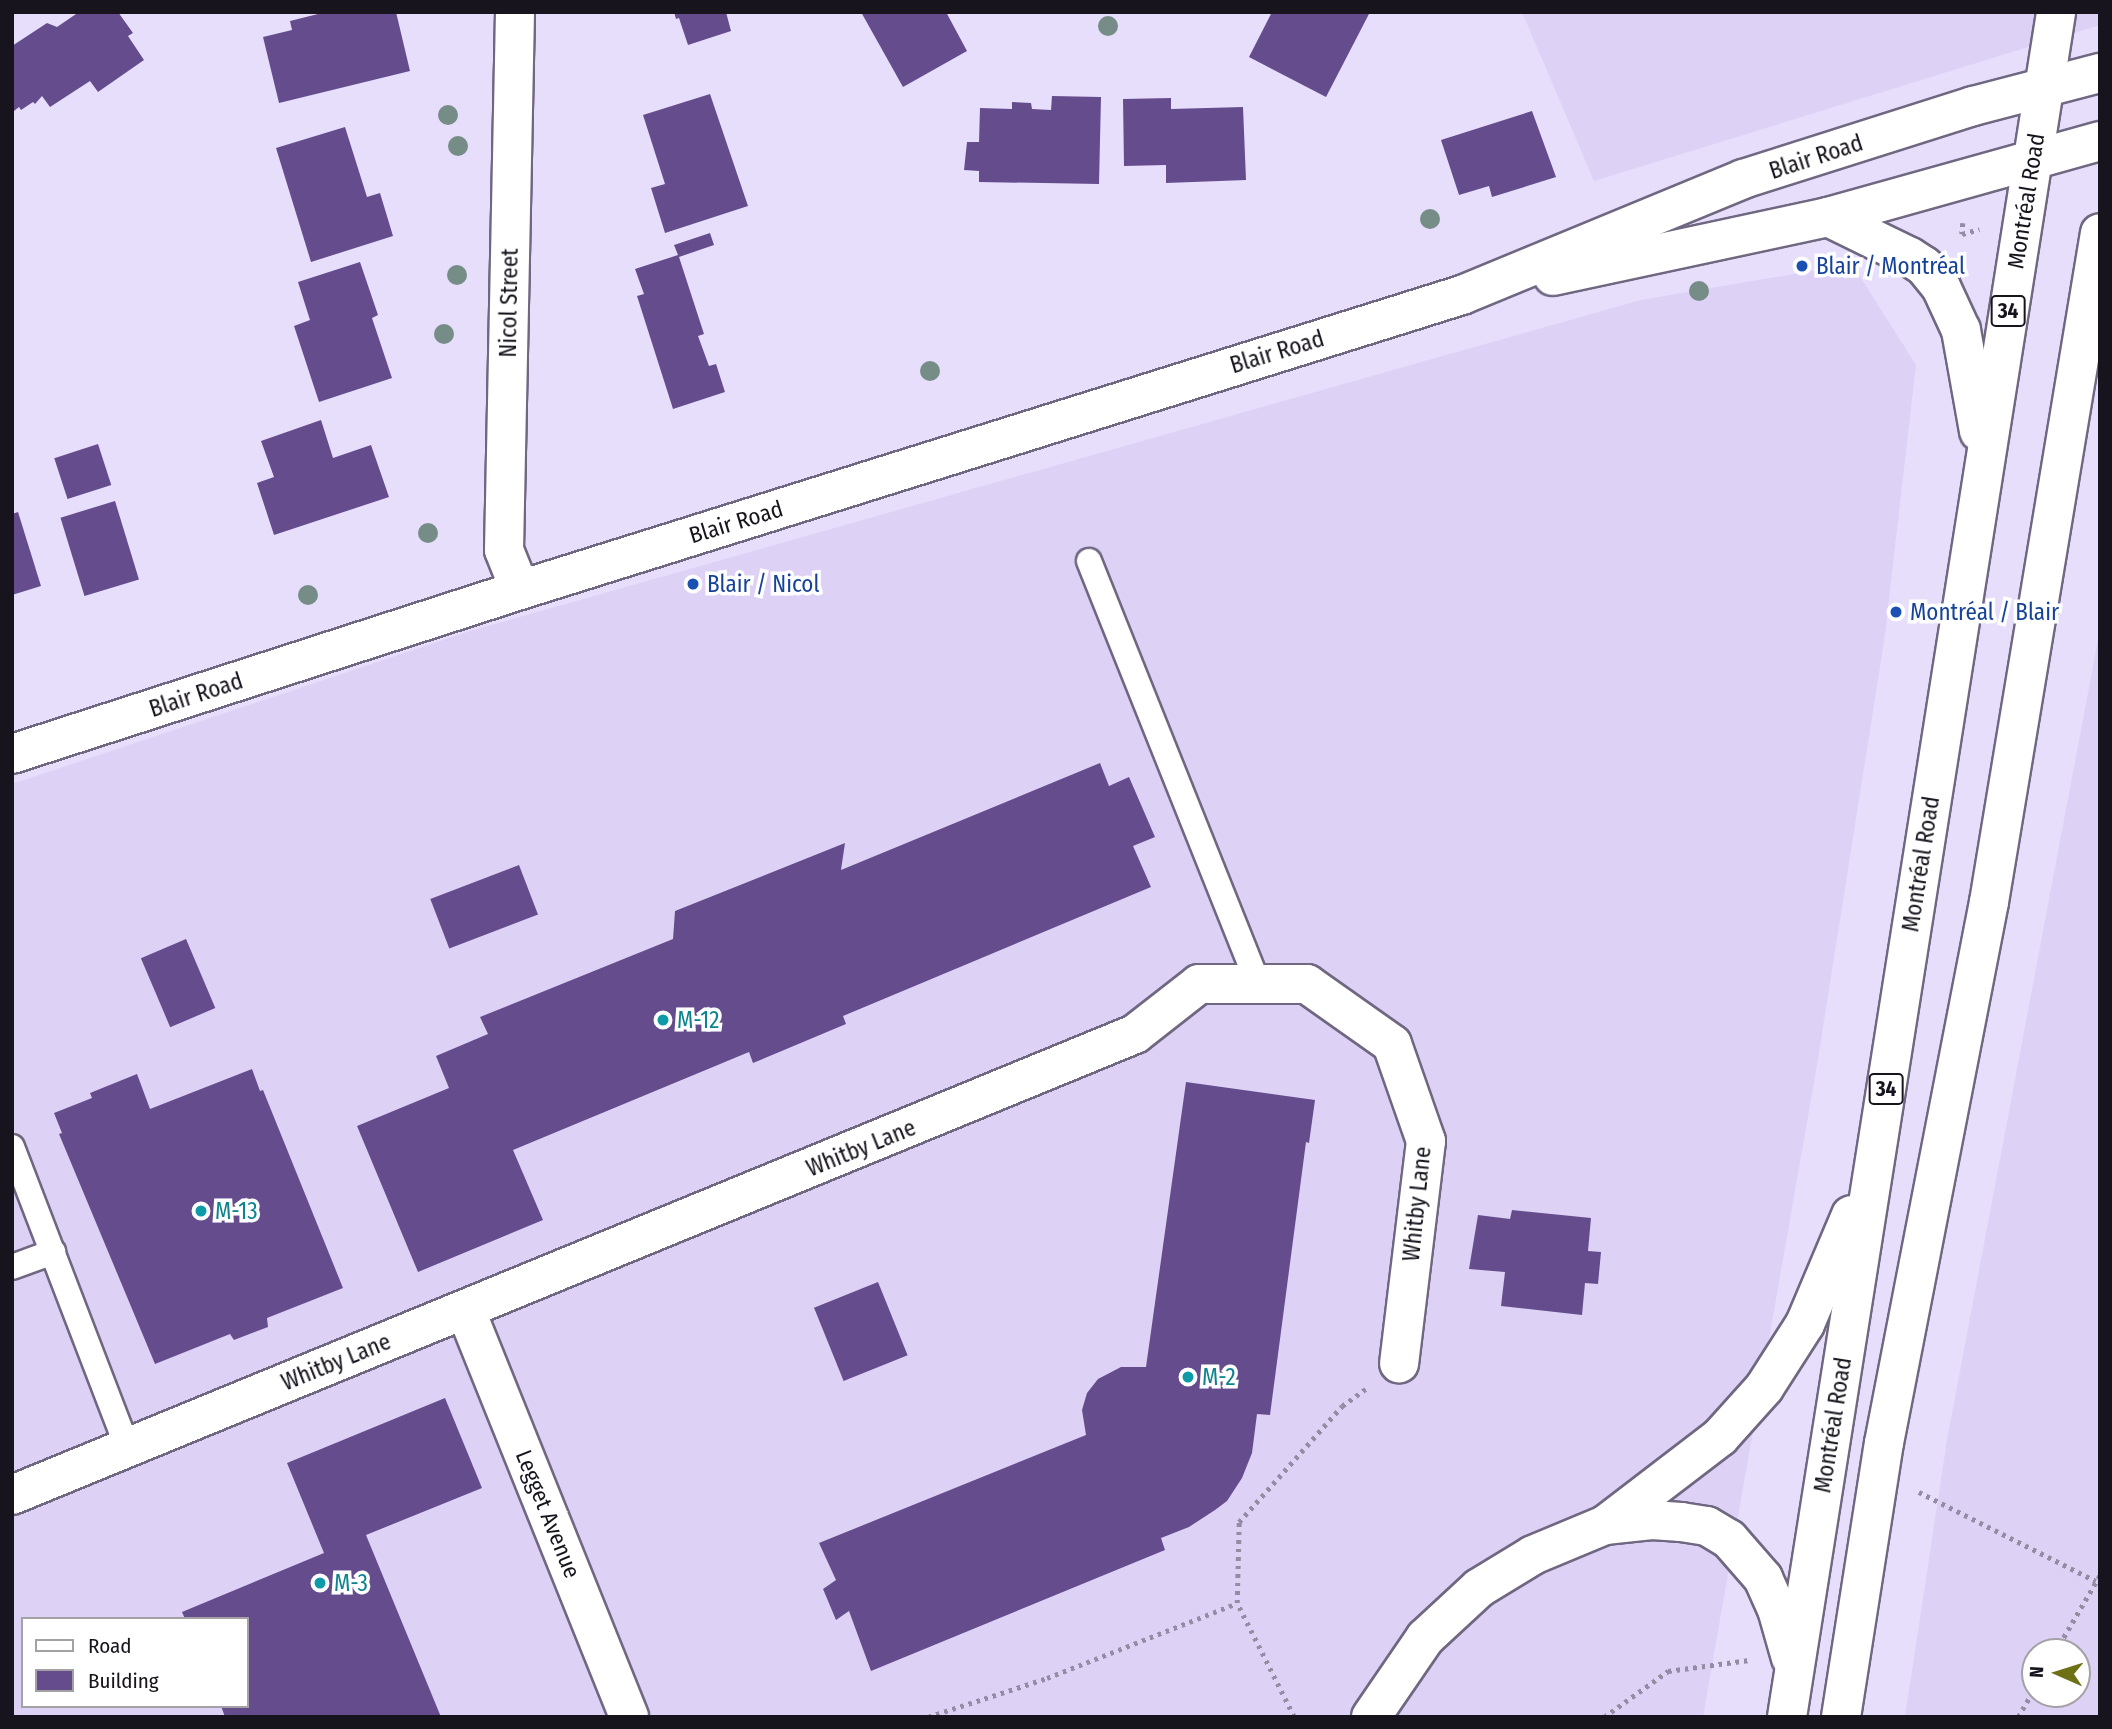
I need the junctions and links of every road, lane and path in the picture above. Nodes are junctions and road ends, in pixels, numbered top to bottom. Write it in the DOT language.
graph roads {
  1 [pos="515,12"];
  2 [pos="2056,12"];
  3 [pos="2100,73"];
  4 [pos="2044,88"];
  5 [pos="2100,141"];
  6 [pos="2033,161"];
  7 [pos="1828,217"];
  8 [pos="2100,233"];
  9 [pos="1462,295"];
  10 [pos="2100,365"];
  11 [pos="1984,461"];
  12 [pos="2051,514"];
  13 [pos="1089,561"];
  14 [pos="520,590"];
  15 [pos="12,754"];
  16 [pos="1258,984"];
  17 [pos="1878,1144"];
  18 [pos="12,1147"];
  19 [pos="53,1252"];
  20 [pos="12,1267"];
  21 [pos="466,1311"];
  22 [pos="1399,1363"];
  23 [pos="127,1446"];
  24 [pos="1918,1491"];
  25 [pos="12,1495"];
  26 [pos="1605,1525"];
  27 [pos="2100,1574"];
  28 [pos="2096,1581"];
  29 [pos="1237,1603"];
  30 [pos="2063,1638"];
  31 [pos="1794,1669"];
  32 [pos="629,1717"];
  33 [pos="928,1717"];
  34 [pos="1294,1717"];
  35 [pos="1371,1717"];
  36 [pos="1604,1717"];
  37 [pos="1787,1717"];
  38 [pos="1841,1717"];
  1 -- 14 [label="street, Nicol Street"];
  2 -- 4 [label="street, Montréal Road / 34"];
  3 -- 4 [label="street, Blair Road"];
  4 -- 6 [label="street, Montréal Road / 34"];
  4 -- 9 [label="street, Blair Road"];
  5 -- 6 [label="street, Blair Road"];
  6 -- 7 [label="street, Blair Road"];
  6 -- 11 [label="street, Montréal Road / 34"];
  7 -- 9 [label="street, Blair Road"];
  7 -- 11 [label="street"];
  8 -- 12 [label="street"];
  9 -- 14 [label="street, Blair Road"];
  10 -- 12 [label="street"];
  11 -- 17 [label="street, Montréal Road / 34"];
  12 -- 38 [label="street"];
  13 -- 16 [label="lane"];
  14 -- 15 [label="street, Blair Road"];
  16 -- 21 [label="street, Whitby Lane"];
  16 -- 22 [label="street, Whitby Lane"];
  17 -- 26 [label="street"];
  17 -- 31 [label="street, Montréal Road / 34"];
  18 -- 19 [label="lane"];
  19 -- 20 [label="lane"];
  19 -- 23 [label="lane"];
  21 -- 23 [label="street, Whitby Lane"];
  21 -- 32 [label="street, Legget Avenue"];
  22 -- 29 [label="path"];
  23 -- 25 [label="street, Whitby Lane"];
  24 -- 28 [label="path"];
  26 -- 31 [label="street"];
  26 -- 35 [label="street"];
  27 -- 28 [label="path"];
  28 -- 30 [label="path"];
  29 -- 33 [label="path"];
  29 -- 34 [label="path"];
  31 -- 36 [label="path"];
  31 -- 37 [label="street, Montréal Road / 34"];
}
